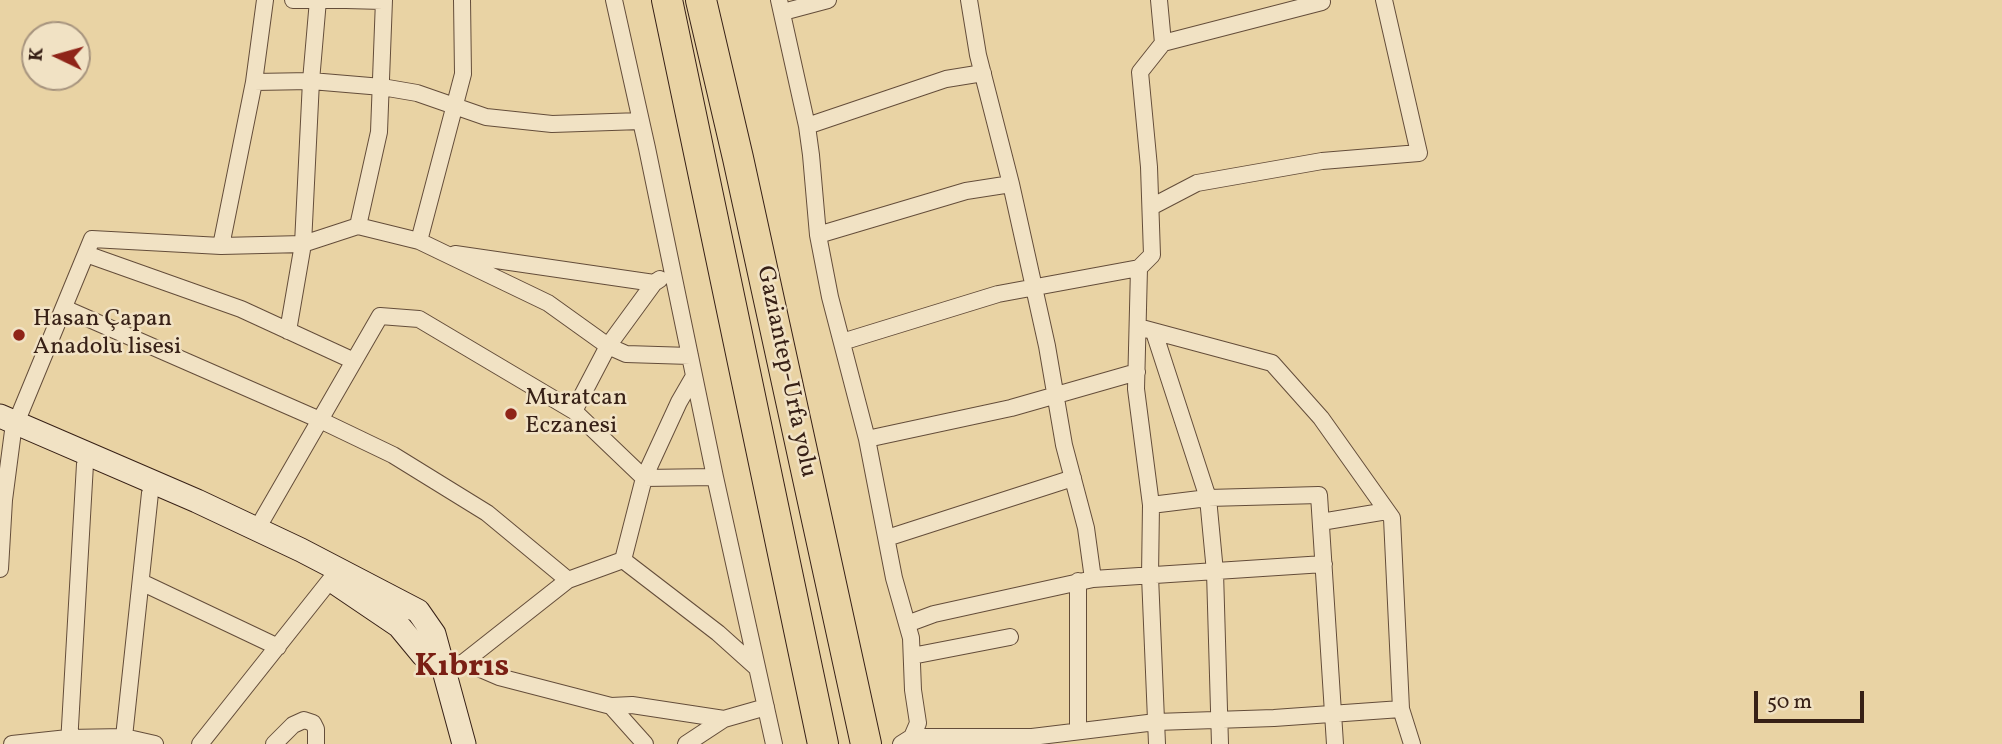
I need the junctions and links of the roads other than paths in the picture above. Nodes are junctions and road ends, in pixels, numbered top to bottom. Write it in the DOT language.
graph roads {
  1 [pos="265,0"];
  2 [pos="293,0"];
  3 [pos="346,0"];
  4 [pos="461,0"];
  5 [pos="614,0"];
  6 [pos="667,0"];
  7 [pos="701,0"];
  8 [pos="828,0"];
  9 [pos="969,0"];
  10 [pos="1159,0"];
  11 [pos="1384,0"];
  12 [pos="318,1"];
  13 [pos="384,1"];
  14 [pos="1322,2"];
  15 [pos="781,6"];
  16 [pos="1163,43"];
  17 [pos="983,73"];
  18 [pos="311,81"];
  19 [pos="254,82"];
  20 [pos="382,88"];
  21 [pos="456,106"];
  22 [pos="641,121"];
  23 [pos="807,126"];
  24 [pos="1011,184"];
  25 [pos="1151,207"];
  26 [pos="358,226"];
  27 [pos="818,235"];
  28 [pos="419,241"];
  29 [pos="303,244"];
  30 [pos="220,246"];
  31 [pos="440,251"];
  32 [pos="86,254"];
  33 [pos="1139,268"];
  34 [pos="673,271"];
  35 [pos="654,283"];
  36 [pos="1034,286"];
  37 [pos="64,308"];
  38 [pos="1146,330"];
  39 [pos="288,331"];
  40 [pos="842,342"];
  41 [pos="608,346"];
  42 [pos="690,356"];
  43 [pos="354,361"];
  44 [pos="1137,372"];
  45 [pos="694,376"];
  46 [pos="1055,397"];
  47 [pos="574,411"];
  48 [pos="320,420"];
  49 [pos="7,423"];
  50 [pos="867,439"];
  51 [pos="85,464"];
  52 [pos="715,477"];
  53 [pos="644,478"];
  54 [pos="1073,478"];
  55 [pos="150,493"];
  56 [pos="1208,498"];
  57 [pos="1151,506"];
  58 [pos="1387,511"];
  59 [pos="1321,522"];
  60 [pos="257,530"];
  61 [pos="887,538"];
  62 [pos="623,560"];
  63 [pos="1324,564"];
  64 [pos="0,569"];
  65 [pos="1215,572"];
  66 [pos="1150,576"];
  67 [pos="331,579"];
  68 [pos="568,580"];
  69 [pos="1086,580"];
  70 [pos="141,582"];
  71 [pos="907,624"];
  72 [pos="1010,637"];
  73 [pos="278,647"];
  74 [pos="912,656"];
  75 [pos="449,665"];
  76 [pos="757,668"];
  77 [pos="611,706"];
  78 [pos="766,708"];
  79 [pos="1401,709"];
  80 [pos="1334,712"];
  81 [pos="724,719"];
  82 [pos="1219,719"];
  83 [pos="1156,722"];
  84 [pos="1078,731"];
  85 [pos="124,737"];
  86 [pos="69,741"];
  87 [pos="907,741"];
  88 [pos="12,744"];
  89 [pos="155,744"];
  90 [pos="200,744"];
  91 [pos="274,744"];
  92 [pos="316,744"];
  93 [pos="464,744"];
  94 [pos="645,744"];
  95 [pos="686,744"];
  96 [pos="774,744"];
  97 [pos="823,744"];
  98 [pos="866,744"];
  99 [pos="1157,744"];
  100 [pos="1220,744"];
  101 [pos="1335,744"];
  102 [pos="1412,744"];
  1 -- 19 [label="street"];
  2 -- 12 [label="street"];
  3 -- 12 [label="street"];
  3 -- 13 [label="street"];
  4 -- 21 [label="street"];
  5 -- 22 [label="street"];
  6 -- 97 [label="highway, Gaziantep-Urfa yolu"];
  7 -- 98 [label="highway, Gaziantep-Urfa yolu"];
  8 -- 15 [label="street"];
  9 -- 17 [label="street"];
  10 -- 16 [label="street"];
  11 -- 25 [label="street"];
  12 -- 18 [label="street"];
  13 -- 20 [label="street"];
  14 -- 16 [label="street"];
  15 -- 23 [label="street"];
  16 -- 25 [label="street"];
  17 -- 23 [label="street"];
  17 -- 24 [label="street"];
  18 -- 19 [label="street"];
  18 -- 20 [label="street"];
  18 -- 29 [label="street"];
  19 -- 30 [label="street"];
  20 -- 21 [label="street"];
  20 -- 26 [label="street"];
  21 -- 22 [label="street"];
  21 -- 28 [label="street"];
  22 -- 34 [label="street"];
  23 -- 27 [label="street"];
  24 -- 27 [label="street"];
  24 -- 36 [label="street"];
  25 -- 33 [label="street"];
  26 -- 28 [label="street"];
  26 -- 29 [label="street"];
  27 -- 40 [label="street"];
  28 -- 31 [label="street"];
  29 -- 30 [label="street"];
  29 -- 39 [label="street"];
  30 -- 32 [label="street"];
  31 -- 35 [label="street"];
  31 -- 41 [label="street"];
  32 -- 37 [label="street"];
  32 -- 39 [label="street"];
  33 -- 36 [label="street"];
  33 -- 38 [label="street"];
  34 -- 35 [label="street"];
  34 -- 42 [label="street"];
  35 -- 41 [label="street"];
  36 -- 40 [label="street"];
  36 -- 46 [label="street"];
  37 -- 48 [label="street"];
  37 -- 49 [label="street"];
  38 -- 44 [label="street"];
  38 -- 56 [label="street"];
  38 -- 58 [label="street"];
  39 -- 43 [label="street"];
  40 -- 50 [label="street"];
  41 -- 42 [label="street"];
  41 -- 47 [label="street"];
  42 -- 45 [label="street"];
  43 -- 47 [label="street"];
  43 -- 48 [label="street"];
  44 -- 46 [label="street"];
  44 -- 57 [label="street"];
  45 -- 52 [label="street"];
  45 -- 53 [label="street"];
  46 -- 50 [label="street"];
  46 -- 54 [label="street"];
  47 -- 53 [label="street"];
  48 -- 60 [label="street"];
  48 -- 68 [label="street"];
  49 -- 51 [label="street"];
  49 -- 60 [label="street"];
  49 -- 64 [label="street"];
  50 -- 61 [label="street"];
  51 -- 55 [label="street"];
  51 -- 86 [label="street"];
  52 -- 53 [label="street"];
  52 -- 76 [label="street"];
  53 -- 62 [label="street"];
  54 -- 61 [label="street"];
  54 -- 69 [label="street"];
  55 -- 67 [label="street"];
  55 -- 70 [label="street"];
  56 -- 57 [label="street"];
  56 -- 59 [label="street"];
  56 -- 65 [label="street"];
  57 -- 66 [label="street"];
  58 -- 59 [label="street"];
  58 -- 79 [label="street"];
  59 -- 63 [label="street"];
  60 -- 75 [label="street"];
  61 -- 71 [label="street"];
  62 -- 68 [label="street"];
  62 -- 76 [label="street"];
  63 -- 65 [label="street"];
  63 -- 80 [label="street"];
  65 -- 66 [label="street"];
  65 -- 82 [label="street"];
  66 -- 69 [label="street"];
  66 -- 83 [label="street"];
  67 -- 73 [label="street"];
  67 -- 75 [label="street"];
  68 -- 75 [label="street"];
  69 -- 71 [label="street"];
  69 -- 84 [label="street"];
  70 -- 73 [label="street"];
  70 -- 85 [label="street"];
  71 -- 74 [label="street"];
  72 -- 74 [label="street"];
  73 -- 90 [label="street"];
  74 -- 87 [label="street"];
  75 -- 77 [label="street"];
  75 -- 93 [label="street"];
  76 -- 78 [label="street"];
  77 -- 81 [label="street"];
  77 -- 94 [label="street"];
  78 -- 81 [label="street"];
  78 -- 96 [label="street"];
  79 -- 80 [label="street"];
  79 -- 102 [label="street"];
  80 -- 82 [label="street"];
  80 -- 101 [label="street"];
  81 -- 95 [label="street"];
  82 -- 83 [label="street"];
  82 -- 100 [label="street"];
  83 -- 84 [label="street"];
  83 -- 99 [label="street"];
  84 -- 87 [label="street"];
  85 -- 86 [label="street"];
  85 -- 89 [label="street"];
  86 -- 88 [label="street"];
  91 -- 92 [label="street"];
}
